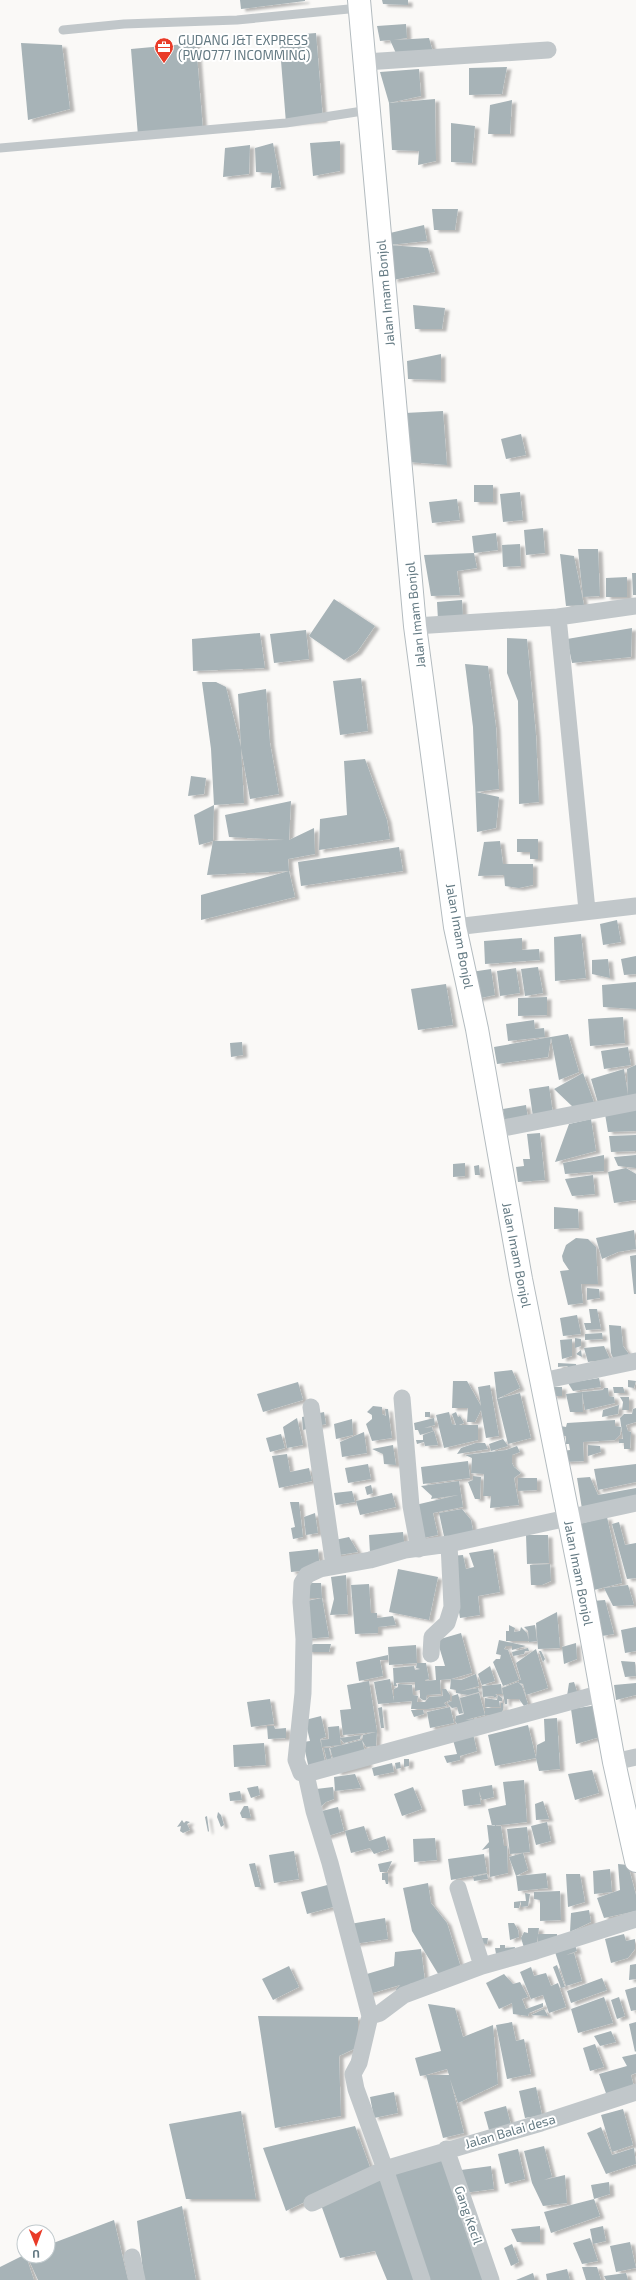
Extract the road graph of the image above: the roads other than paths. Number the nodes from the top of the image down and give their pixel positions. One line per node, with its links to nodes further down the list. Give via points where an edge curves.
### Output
1 (359, 4): 2 (lane, via 237,20 124,24); 4 (main road, Jalan Imam Bonjol)
2 (63, 30)
3 (548, 50): 4 (street)
4 (365, 62): 5 (main road, Jalan Imam Bonjol)
5 (369, 110): 6 (lane, via 286,123); 9 (main road, Jalan Imam Bonjol)
6 (0, 148)
7 (636, 606): 8 (street)
8 (558, 617): 9 (street); 11 (street)
9 (415, 626): 12 (main road, Jalan Imam Bonjol)
10 (636, 906): 11 (street)
11 (587, 910): 12 (street)
12 (455, 927): 14 (main road, Jalan Imam Bonjol, via 477,1029)
13 (636, 1102): 14 (street)
14 (493, 1130): 16 (main road, Jalan Imam Bonjol)
15 (636, 1361): 16 (street)
16 (542, 1381): 20 (main road, Jalan Imam Bonjol)
17 (402, 1398): 22 (street, via 411,1506)
18 (311, 1407): 23 (street)
19 (636, 1503): 20 (street)
20 (569, 1518): 21 (street); 25 (main road, Jalan Imam Bonjol)
21 (449, 1544): 22 (street); 24 (street, via 452,1607 447,1622 432,1637)
22 (419, 1549): 23 (street)
23 (334, 1566): 28 (street, via 310,1572 302,1583 303,1685 296,1760 299,1770)
24 (431, 1654)
25 (602, 1693): 27 (main road, Jalan Imam Bonjol); 28 (street)
26 (636, 1757): 27 (street)
27 (614, 1762): 29 (main road, Jalan Imam Bonjol)
28 (306, 1774): 33 (street)
29 (636, 1861)
30 (458, 1888): 32 (street)
31 (636, 1920): 32 (street, via 536,1952)
32 (482, 1966): 33 (street, via 404,1995 380,2013)
33 (370, 2016): 36 (street, via 359,2063 353,2074)
34 (636, 2092): 35 (street, Jalan Balai desa, via 541,2123)
35 (446, 2149): 36 (street, Jalan Balai desa); 41 (street, Gang Kecil)
36 (385, 2169): 37 (street, Jalan Balai desa); 40 (street)
37 (312, 2202)
38 (132, 2257): 39 (street)
39 (138, 2280)
40 (422, 2280)
41 (491, 2280)

